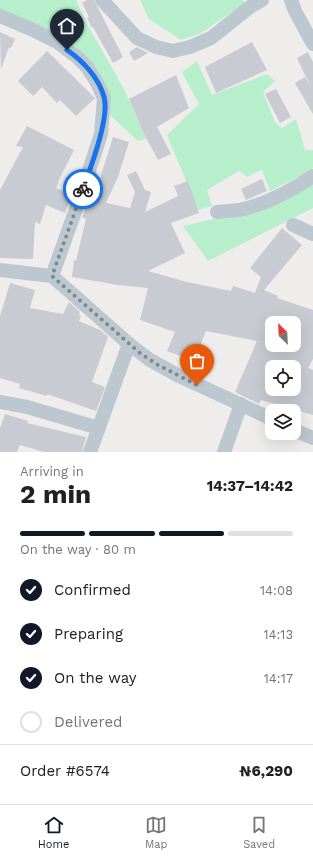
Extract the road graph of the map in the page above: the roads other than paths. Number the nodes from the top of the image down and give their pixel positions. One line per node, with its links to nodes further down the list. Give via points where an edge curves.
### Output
1 (102, 0): 2 (street, via 137,38 156,47 173,51 211,38)
2 (260, 0)
3 (291, 0): 5 (street)
4 (0, 16): 11 (street, via 57,42 77,57 90,72 104,98 101,134)
5 (313, 44)
6 (313, 176): 7 (street, via 294,189 261,203 240,210)
7 (217, 212)
8 (293, 225): 9 (street)
9 (313, 234)
10 (0, 270): 11 (street)
11 (52, 276): 12 (street)
12 (129, 344): 14 (street, via 158,365); 16 (street)
13 (0, 402): 16 (street, via 27,407)
14 (241, 404): 15 (street); 20 (street)
15 (265, 416)
16 (99, 428): 19 (street)
17 (301, 433): 18 (street)
18 (313, 438)
19 (90, 452)
20 (224, 452)

